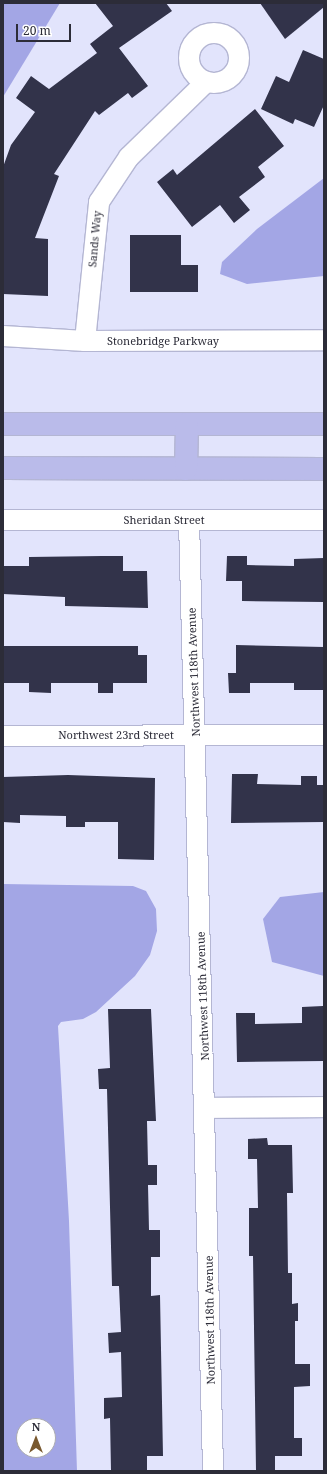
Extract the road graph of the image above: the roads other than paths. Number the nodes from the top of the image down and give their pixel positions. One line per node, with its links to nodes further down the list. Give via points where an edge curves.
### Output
1 (206, 82): 4 (street, Sands Way, via 129,157 98,202)
2 (3, 336): 4 (street, Stonebridge Parkway)
3 (324, 340): 4 (street, Stonebridge Parkway)
4 (85, 341)
5 (3, 424): 6 (main road)
6 (187, 424): 7 (main road); 9 (main road)
7 (324, 424)
8 (3, 468): 9 (main road)
9 (186, 469): 10 (main road)
10 (324, 469)
11 (3, 520): 12 (street, Sheridan Street)
12 (189, 520): 13 (street, Sheridan Street); 14 (street, Northwest 118th Avenue)
13 (324, 520)
14 (196, 735): 15 (street, Northwest 23rd Street); 16 (street, Northwest 23rd Street); 18 (street, Northwest 118th Avenue)
15 (3, 736)
16 (324, 736)
17 (324, 1107): 18 (street)
18 (206, 1108): 19 (street, Northwest 118th Avenue)
19 (213, 1471)

